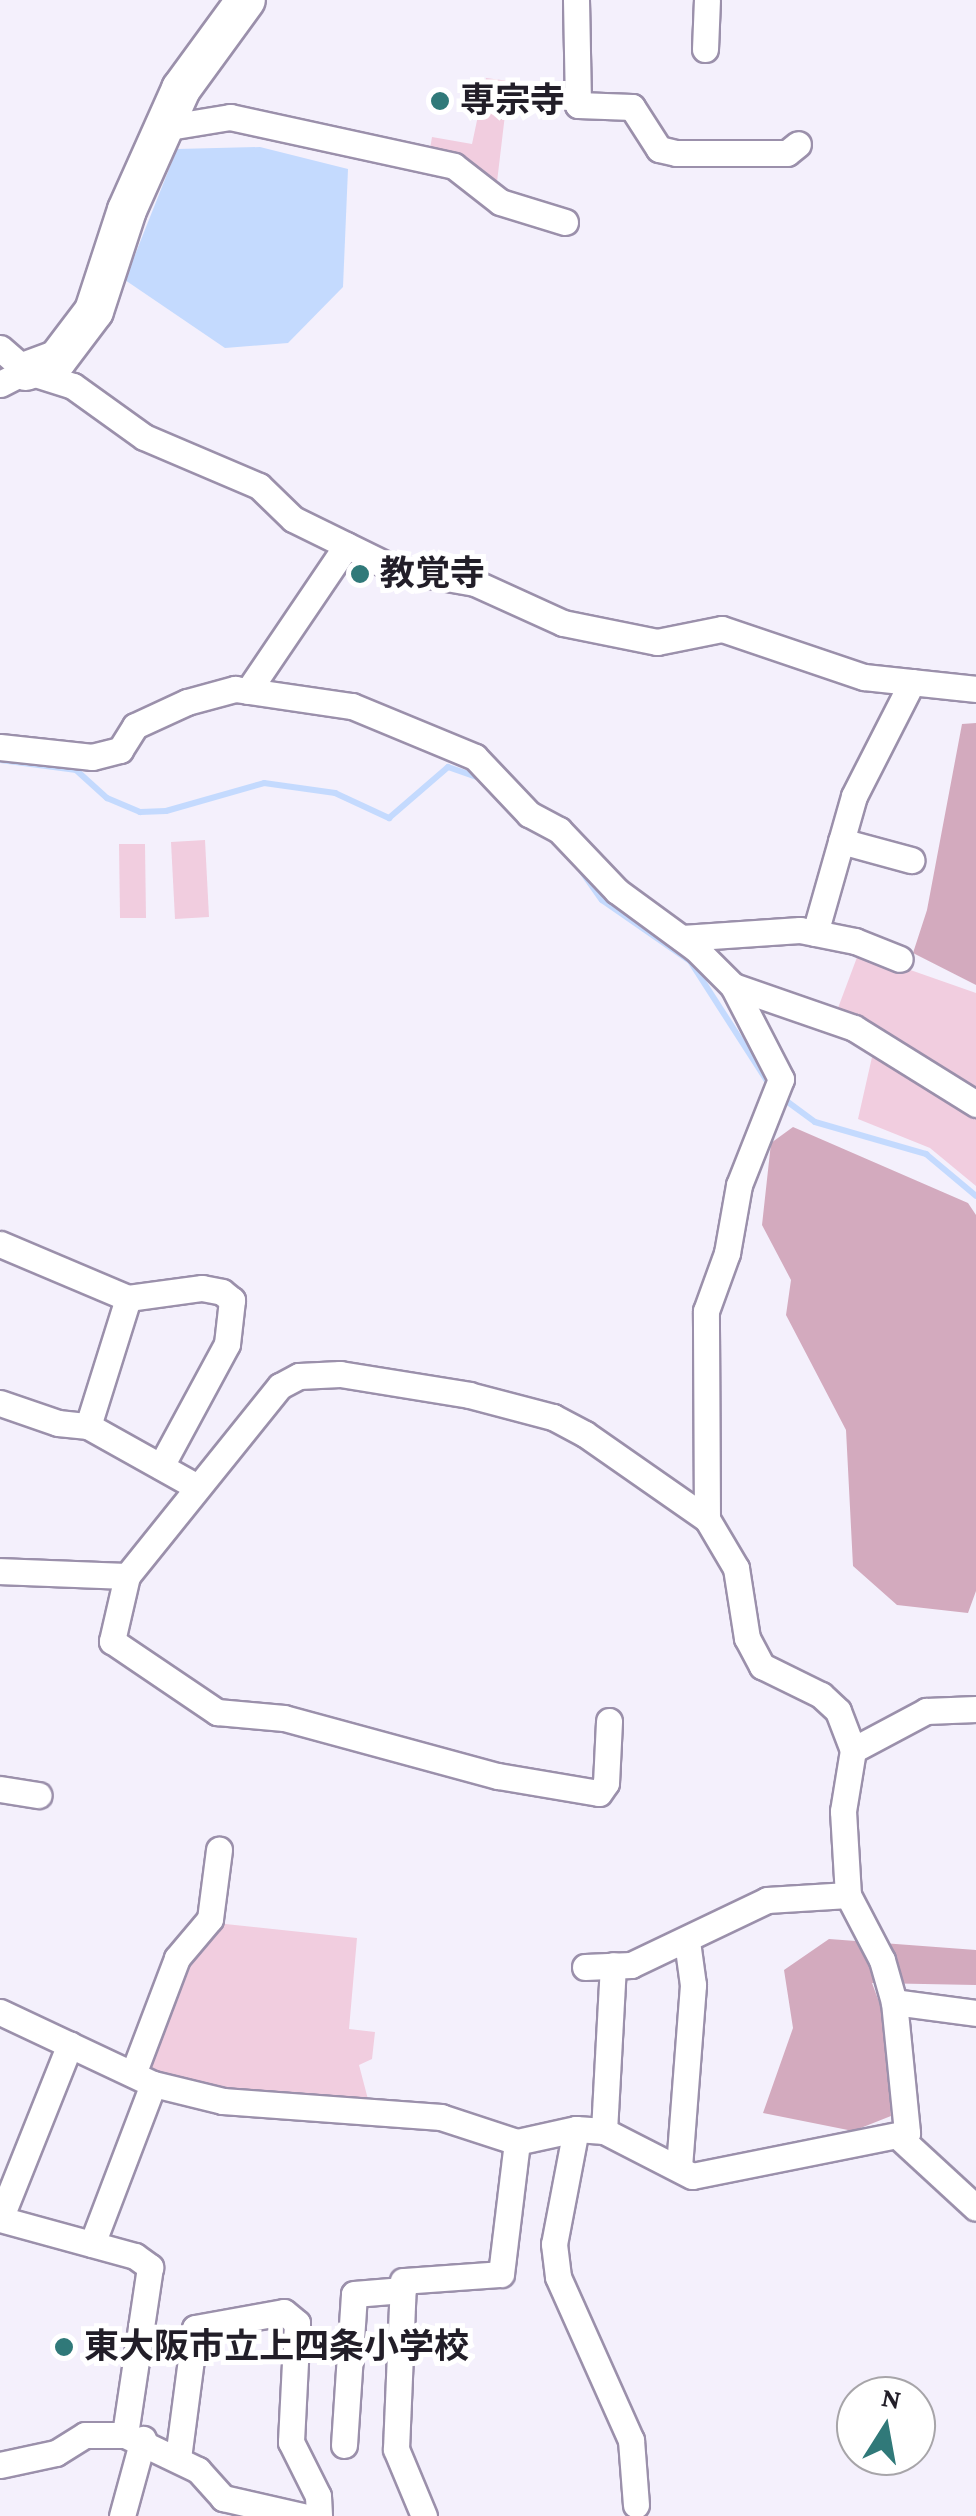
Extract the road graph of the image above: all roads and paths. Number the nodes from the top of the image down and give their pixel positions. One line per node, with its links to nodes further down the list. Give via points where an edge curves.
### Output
1 (576, 0): 6 (street, via 578,105 632,107 659,149 676,153 786,153)
2 (707, 0): 4 (street)
3 (244, 1): 5 (street, via 181,89)
4 (705, 49)
5 (164, 128): 7 (street, via 230,118 454,166 500,202); 8 (street, via 126,210 94,311 57,360)
6 (798, 144)
7 (565, 222)
8 (9, 368): 9 (street, via 73,386 144,436 259,486 293,519)
9 (347, 546): 10 (street, via 395,569 476,582 563,623 657,642 722,628 864,677); 12 (street)
10 (912, 682): 11 (street); 14 (street, via 854,796)
11 (976, 689)
12 (248, 692): 13 (street, via 187,702 135,726 120,750 92,758); 17 (street, via 352,706 475,757 529,814 581,850 617,891)
13 (0, 747)
14 (842, 841): 15 (street); 16 (street)
15 (911, 860)
16 (815, 933): 17 (street); 18 (street)
17 (682, 938): 19 (street)
18 (900, 959)
19 (734, 986): 20 (street, via 854,1028); 27 (street, via 782,1079 739,1184 727,1253 706,1311)
20 (976, 1104)
21 (0, 1244): 22 (street)
22 (128, 1298): 24 (street); 25 (street, via 202,1288 232,1300 226,1344)
23 (0, 1403): 24 (street)
24 (88, 1426): 25 (street)
25 (162, 1466): 26 (street)
26 (197, 1487): 27 (street, via 280,1386 299,1376 340,1374 470,1395 553,1417); 29 (street)
27 (707, 1519): 32 (street, via 736,1568 747,1638 762,1666 822,1695 838,1711)
28 (0, 1570): 29 (street)
29 (128, 1576): 31 (street, via 112,1641 193,1702 217,1712 284,1718 498,1776 599,1793 606,1784)
30 (976, 1709): 32 (street, via 926,1711)
31 (609, 1721)
32 (852, 1750): 36 (street, via 843,1812)
33 (0, 1789): 34 (street)
34 (39, 1795)
35 (219, 1850): 44 (street, via 210,1919 177,1958)
36 (848, 1895): 37 (street, via 767,1900 720,1917); 40 (street, via 882,1960)
37 (687, 1941): 38 (street); 49 (street, via 693,1985)
38 (613, 1966): 39 (street); 46 (street)
39 (585, 1967)
40 (894, 2002): 42 (street); 47 (street, via 908,2132)
41 (0, 2012): 43 (street)
42 (976, 2013)
43 (70, 2044): 44 (street); 51 (street)
44 (143, 2079): 48 (street, via 223,2101 441,2116); 52 (street)
45 (576, 2130): 46 (street); 48 (street); 58 (street, via 554,2244 558,2277 632,2440)
46 (604, 2131): 49 (street)
47 (900, 2138): 49 (street, via 796,2152 701,2176); 50 (street)
48 (518, 2142): 53 (street, via 502,2274 403,2281)
49 (679, 2168)
50 (976, 2208)
51 (0, 2218): 52 (street)
52 (92, 2244): 54 (street, via 150,2267)
53 (402, 2290): 55 (street, via 354,2294); 63 (street, via 396,2449)
54 (134, 2437): 56 (street); 57 (street, via 85,2435); 60 (street)
55 (344, 2444)
56 (178, 2458): 59 (street, via 224,2498); 62 (street, via 195,2328 284,2312 298,2323 291,2442 318,2496)
57 (1, 2470)
58 (636, 2505)
59 (257, 2511): 61 (street)
60 (122, 2516)
61 (302, 2516)
62 (319, 2516)
63 (424, 2516)

